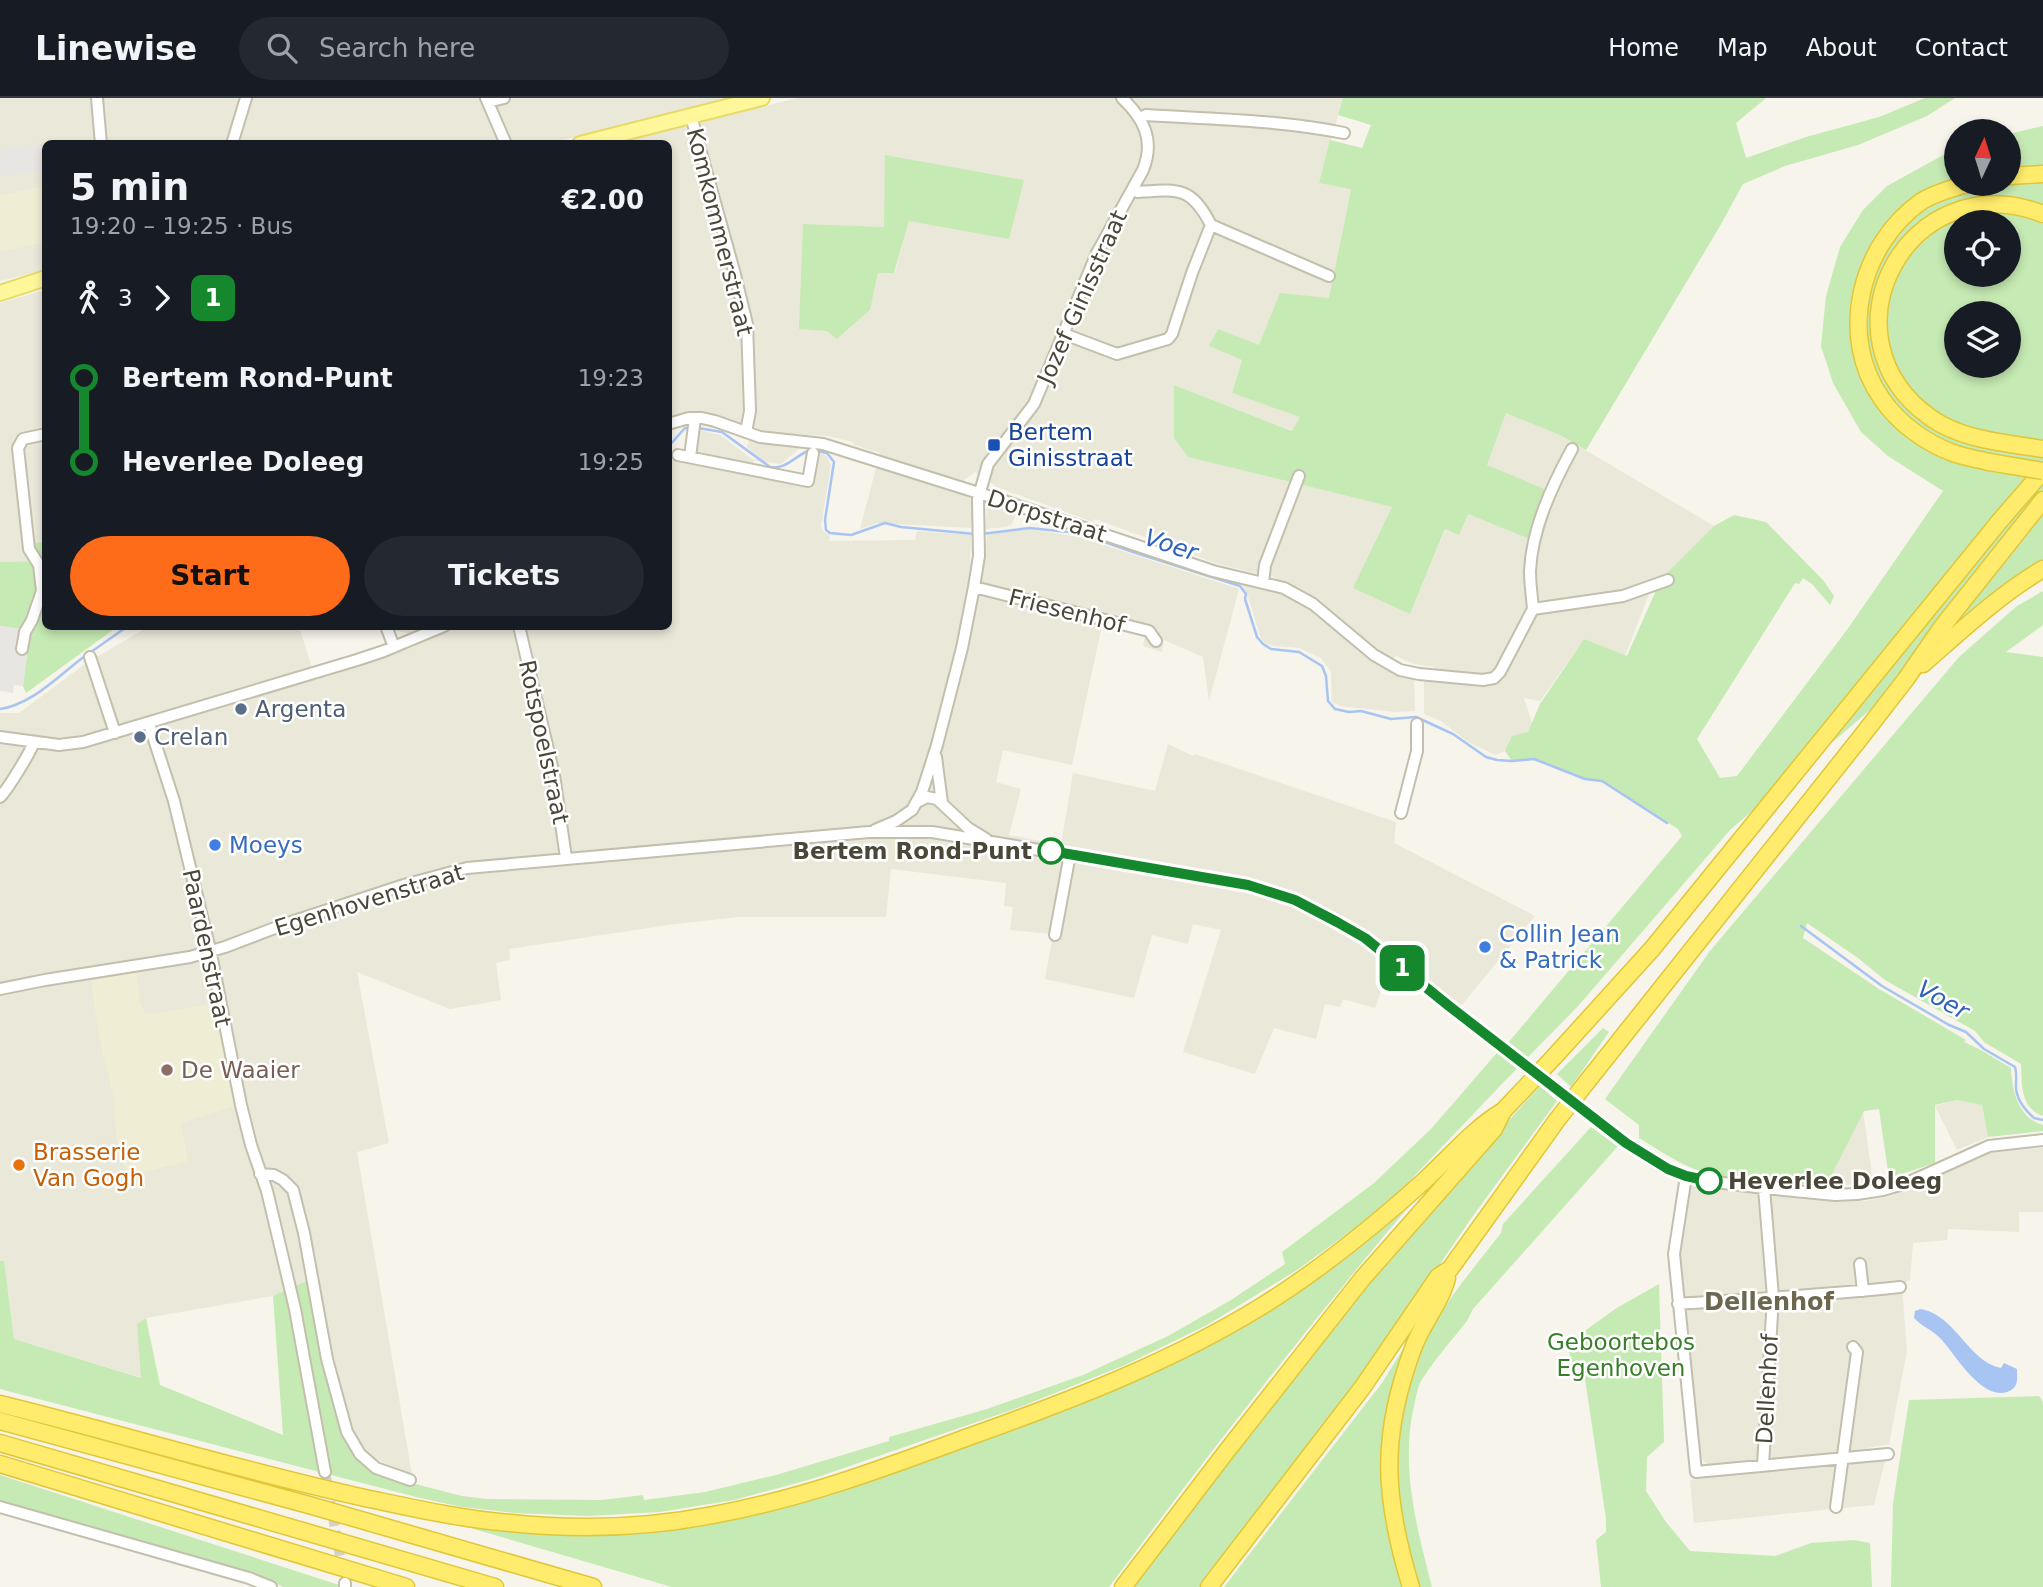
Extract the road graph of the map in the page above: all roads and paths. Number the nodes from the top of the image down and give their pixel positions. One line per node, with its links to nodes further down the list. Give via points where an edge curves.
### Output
1 (97, 98): 10 (street)
2 (246, 98): 11 (street)
3 (504, 98): 6 (street)
4 (762, 98): 7 (main road)
5 (1122, 98): 8 (street, Jozef Ginisstraat)
6 (487, 100): 12 (street)
7 (691, 116): 13 (main road); 26 (street, Komkommerstraat, via 747,324 750,411)
8 (1140, 118): 9 (street, via 1231,120); 16 (street, Jozef Ginisstraat, via 1148,158)
9 (1344, 133)
10 (101, 140)
11 (233, 140)
12 (504, 140)
13 (596, 140)
14 (2043, 173): 15 (highway)
15 (2021, 175)
16 (1132, 190): 19 (street, via 1188,195); 23 (street, Jozef Ginisstraat, via 1097,253)
17 (1944, 192): 33 (highway, bridge, via 1923,200 1895,225 1874,254 1857,318 1859,345 1869,375 1882,399 1922,438 1989,463)
18 (2043, 214): 29 (highway, via 2005,204 1983,205 1934,221 1901,252 1880,301 1880,340 1886,362 1911,401 1953,430)
19 (1211, 225): 20 (street); 23 (street, via 1168,339 1117,354)
20 (1329, 276)
21 (42, 281): 22 (main road)
22 (3, 291)
23 (1064, 334): 35 (street, Jozef Ginisstraat, via 1034,404 992,458)
24 (695, 420): 25 (street, Dorpstraat); 26 (street, Dorpstraat, via 715,421); 32 (street)
25 (672, 423)
26 (746, 432): 35 (street, Dorpstraat, via 823,444)
27 (42, 435): 42 (street, via 23,439 18,448 29,549 39,565)
28 (1572, 449): 43 (street, via 1536,532 1530,571)
29 (2043, 449)
30 (813, 453): 32 (street, via 808,481)
31 (678, 455): 32 (street)
32 (690, 457)
33 (2043, 471): 70 (highway, bridge, via 1652,949)
34 (1299, 476): 39 (street, via 1265,565)
35 (979, 493): 39 (street, Dorpstraat, via 1213,571); 40 (street, Jozef Ginisstraat)
36 (2043, 500): 51 (highway)
37 (2043, 569): 51 (highway, via 1981,612)
38 (1668, 580): 43 (street, via 1623,596)
39 (1263, 583): 43 (street, Dorpstraat, via 1314,604 1374,655 1400,670 1429,675 1494,678)
40 (974, 587): 47 (street, Friesenhof, via 1149,631); 57 (street, Jozef Ginisstraat)
41 (42, 591): 49 (street)
42 (42, 591)
43 (1533, 609)
44 (388, 630): 48 (street)
45 (434, 630): 48 (street)
46 (521, 630): 66 (street, Rotspoelstraat, via 554,775)
47 (1156, 641)
48 (394, 647): 52 (street)
49 (22, 649)
50 (90, 657): 54 (street)
51 (1906, 679): 76 (highway, bridge, via 1557,1120)
52 (149, 724): 54 (street); 68 (street, Paardenstraat, via 174,801)
53 (1418, 724): 61 (street, via 1417,751)
54 (115, 733): 56 (street, via 67,745)
55 (0, 737): 56 (street)
56 (34, 742): 58 (street)
57 (937, 746): 59 (street); 60 (street)
58 (0, 797)
59 (944, 805): 60 (street, via 927,797); 63 (street, via 944,823); 64 (street, Egenhovenstraat)
60 (914, 806): 62 (street, Egenhovenstraat, via 896,821); 63 (street, via 914,824)
61 (1401, 813)
62 (869, 832): 63 (street, Egenhovenstraat); 66 (street, Egenhovenstraat)
63 (929, 832): 64 (street, Egenhovenstraat)
64 (991, 842): 65 (street, Egenhovenstraat)
65 (1070, 854): 67 (street); 73 (street, Egenhovenstraat, via 1248,885 1295,900 1365,938 1626,1143)
66 (566, 858): 68 (street, Egenhovenstraat, via 455,871)
67 (1055, 935)
68 (210, 951): 69 (street, Egenhovenstraat); 72 (street, Paardenstraat, via 235,1081)
69 (0, 989)
70 (1503, 1111): 82 (highway, via 1485,1122 1346,1248 1264,1304 1184,1349 1074,1398 923,1454 799,1495 723,1513 603,1527 465,1518 273,1476); 97 (highway, via 1494,1129 1362,1279)
71 (2043, 1140): 74 (street, Egenhovenstraat, via 1989,1146 1907,1183 1870,1193 1835,1195)
72 (260, 1174): 89 (street, Paardenstraat, via 295,1309); 90 (street, via 274,1175 293,1190 327,1359 347,1432 360,1454 376,1468)
73 (1686, 1176): 74 (street, Egenhovenstraat); 80 (street, via 1674,1254)
74 (1764, 1188): 79 (street, Dellenhof)
75 (1860, 1264): 78 (street)
76 (1450, 1269): 98 (highway, via 1438,1277 1363,1388); 99 (highway, via 1419,1335 1393,1414 1391,1504)
77 (1900, 1287): 78 (street)
78 (1863, 1291): 79 (street)
79 (1773, 1297): 80 (street); 88 (street, Dellenhof)
80 (1678, 1304): 88 (street, via 1696,1472)
81 (1853, 1347): 86 (street, via 1857,1352)
82 (0, 1404)
83 (0, 1421): 96 (highway)
84 (0, 1443): 95 (highway)
85 (1888, 1454): 86 (street)
86 (1843, 1459): 88 (street); 92 (street)
87 (0, 1464): 94 (highway)
88 (1763, 1465)
89 (325, 1472)
90 (410, 1480)
91 (0, 1507): 93 (street)
92 (1836, 1507)
93 (271, 1587)
94 (406, 1587)
95 (495, 1587)
96 (593, 1587)
97 (1124, 1587)
98 (1209, 1587)
99 (1411, 1587)

